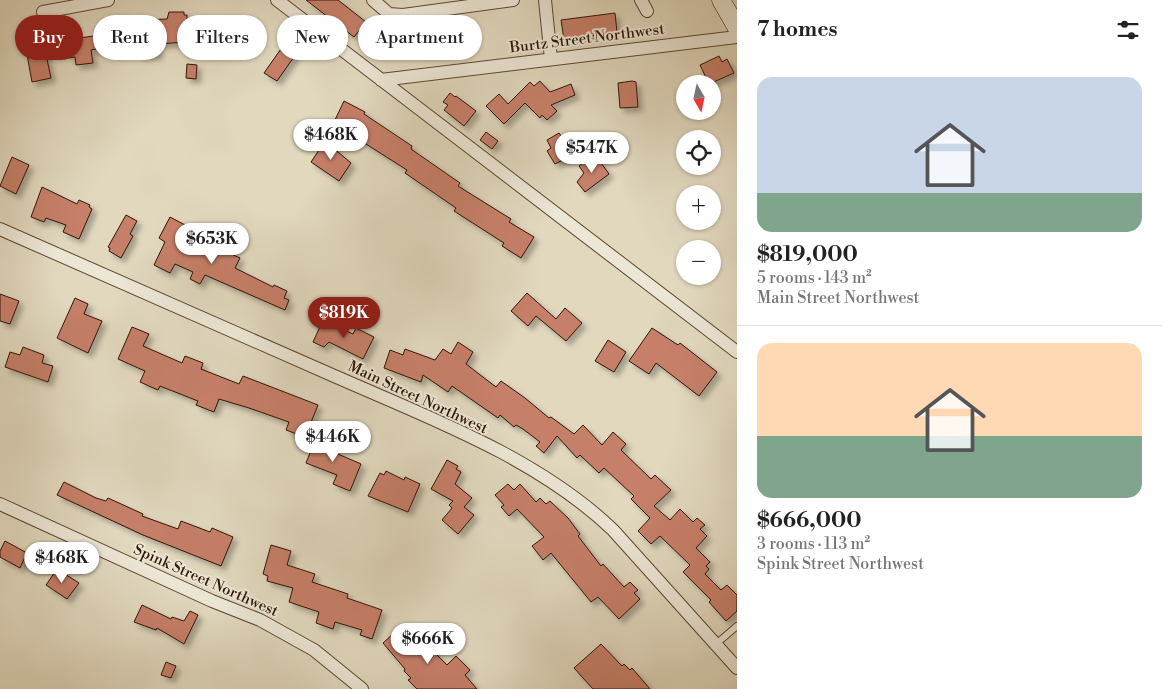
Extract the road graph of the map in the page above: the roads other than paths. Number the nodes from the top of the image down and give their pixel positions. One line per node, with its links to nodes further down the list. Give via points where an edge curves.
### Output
1 (108, 0): 8 (street)
2 (278, 0): 12 (street)
3 (513, 0): 6 (street)
4 (545, 0): 11 (street)
5 (721, 0): 9 (street)
6 (496, 1): 7 (street, via 403,15 388,14)
7 (378, 2)
8 (43, 12)
9 (737, 28)
10 (737, 36): 11 (street, Burtz Street Northwest)
11 (551, 59): 12 (street, Burtz Street Northwest)
12 (381, 80): 14 (street)
13 (0, 228): 17 (street, Main Street Northwest, via 456,430 544,477 600,518)
14 (737, 352)
15 (0, 504): 19 (street, Spink Street Northwest, via 260,620 314,650)
16 (737, 626): 17 (lane)
17 (716, 644): 18 (street, Main Street Northwest)
18 (737, 668)
19 (362, 689)

